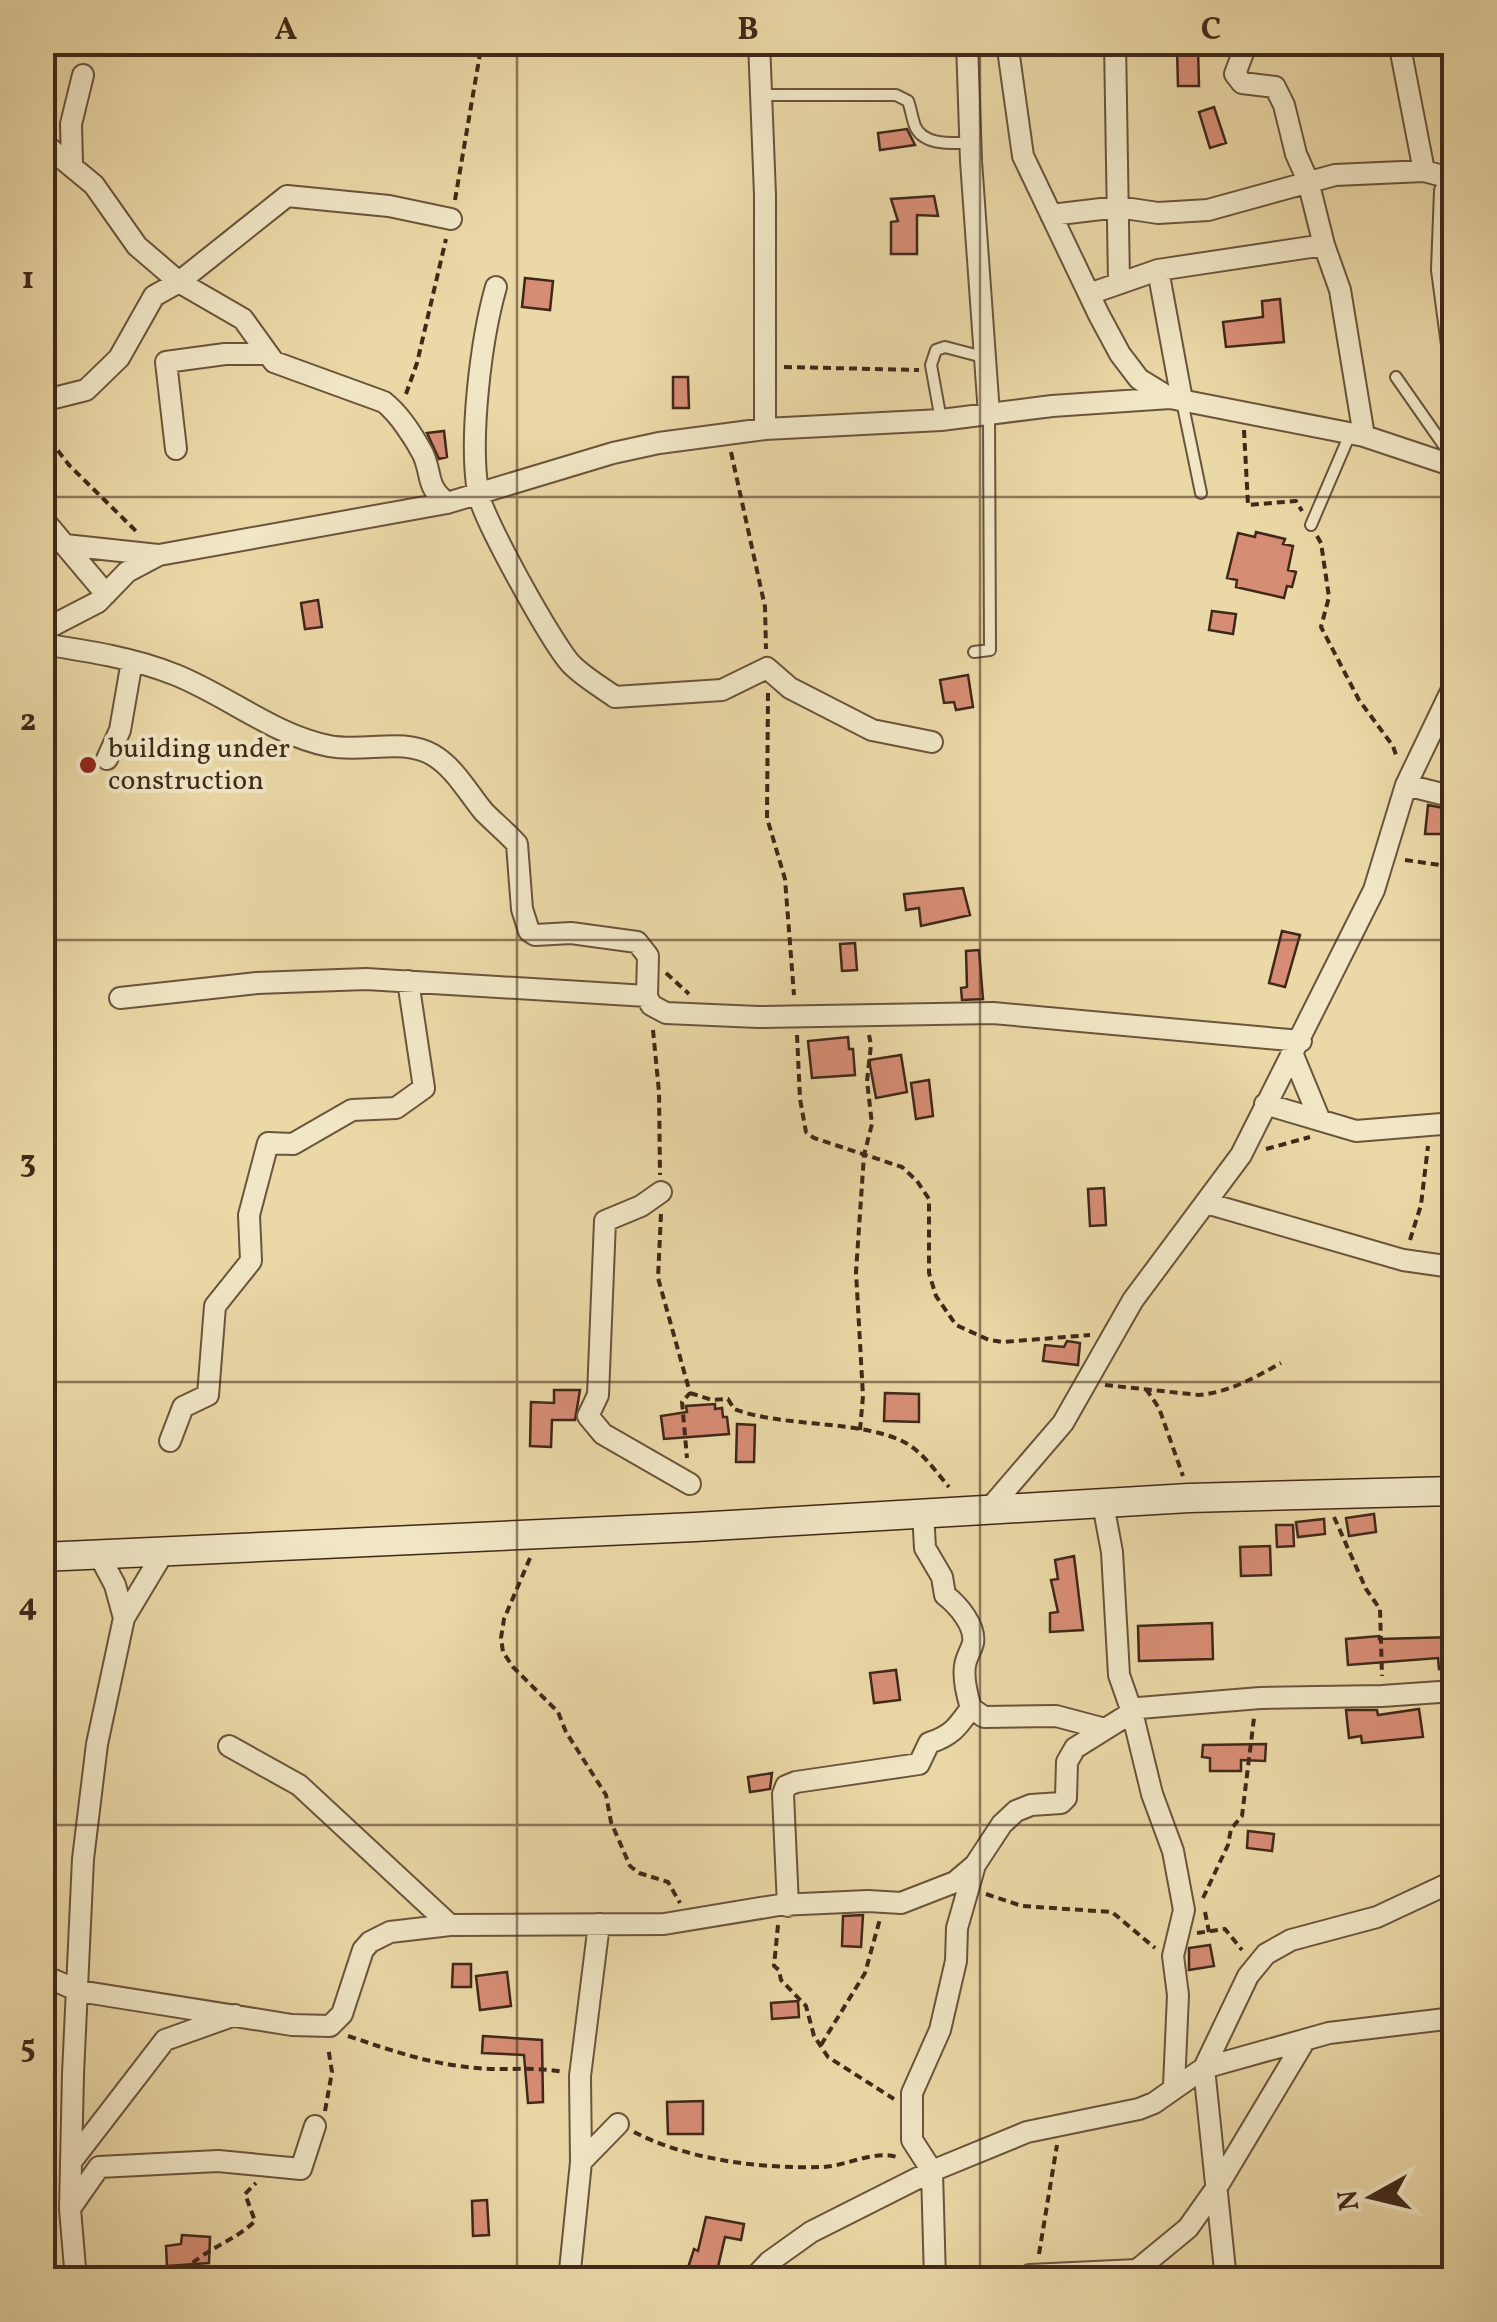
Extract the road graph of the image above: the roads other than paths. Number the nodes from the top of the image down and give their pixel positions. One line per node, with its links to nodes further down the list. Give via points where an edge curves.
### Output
1 (759, 42): 8 (street)
2 (967, 42): 10 (street)
3 (1006, 42): 16 (street, via 1023,156)
4 (1116, 42): 15 (street)
5 (1247, 42): 13 (street, via 1236,78 1279,94)
6 (1399, 42): 12 (street)
7 (83, 76): 11 (street)
8 (762, 95): 10 (lane, via 896,95 908,101 924,137); 32 (street)
9 (42, 142): 11 (street)
10 (970, 143): 25 (street)
11 (72, 164): 20 (street, via 137,246)
12 (1424, 172): 13 (street); 14 (street)
13 (1308, 181): 15 (street, via 1208,210); 18 (street)
14 (1454, 181): 26 (street, via 1445,190 1442,270)
15 (1118, 207): 16 (street); 21 (street)
16 (1051, 215): 23 (street)
17 (450, 219): 20 (street, via 287,196)
18 (1324, 246): 19 (street); 33 (street, via 1340,290)
19 (1158, 270): 21 (street); 28 (street)
20 (179, 282): 24 (street, via 244,319); 29 (street, via 154,296 119,358 86,390)
21 (1118, 283): 23 (street)
22 (496, 288): 37 (street, via 477,428)
23 (1089, 294): 28 (street, via 1139,379)
24 (266, 354): 34 (street, via 166,362); 38 (street, via 392,408 425,458 431,488)
25 (983, 357): 30 (street); 31 (lane, via 936,350 931,366)
26 (1454, 360)
27 (1396, 378): 35 (lane)
28 (1176, 399): 30 (street); 33 (street); 36 (lane)
29 (42, 401)
30 (989, 414): 31 (street); 46 (lane, via 990,650)
31 (941, 420): 32 (street)
32 (766, 429): 37 (street, via 613,453)
33 (1357, 435): 35 (street); 40 (lane)
34 (176, 449)
35 (1454, 463)
36 (1201, 493)
37 (478, 494): 38 (street); 49 (street, via 523,587 571,664 615,697 722,690 767,668 790,688 872,730)
38 (448, 503): 42 (street)
39 (42, 518): 41 (street)
40 (1311, 526)
41 (65, 545): 42 (street); 43 (street)
42 (160, 555): 43 (street)
43 (106, 594): 44 (street)
44 (42, 631)
45 (42, 644): 47 (street)
46 (974, 652)
47 (132, 661): 50 (street); 55 (street, via 175,674 302,738 350,749 403,744 434,756 517,844 529,931 637,942 648,956)
48 (1454, 685): 51 (street)
49 (932, 742)
50 (108, 759)
51 (1406, 785): 52 (street); 56 (street, via 1374,890)
52 (1454, 797)
53 (408, 981): 54 (street, via 257,983); 55 (street); 63 (street, via 424,1088 396,1108 352,1110 293,1144 268,1143 250,1214 251,1260 215,1306 208,1396 183,1406)
54 (120, 998)
55 (649, 1000): 56 (street, via 666,1012 711,1015 993,1013)
56 (1297, 1048): 57 (street); 58 (street)
57 (1265, 1104): 58 (street); 61 (street)
58 (1319, 1118): 59 (street, via 1356,1131)
59 (1454, 1123)
60 (661, 1192): 64 (street, via 606,1221 598,1395 588,1416 603,1434)
61 (1206, 1203): 62 (street, via 1403,1260); 67 (street, via 1162,1258 1063,1423)
62 (1454, 1262)
63 (170, 1441)
64 (690, 1484)
65 (1454, 1491): 66 (main road)
66 (1103, 1504): 67 (main road); 75 (street, via 1115,1647)
67 (980, 1508): 68 (main road)
68 (923, 1512): 70 (main road); 74 (street, via 928,1556 945,1596 971,1624 964,1672)
69 (98, 1553): 70 (main road); 71 (main road); 72 (street)
70 (163, 1553): 72 (street)
71 (42, 1557)
72 (124, 1618): 84 (street, via 96,1744)
73 (1454, 1691): 75 (street, via 1260,1698)
74 (971, 1708): 76 (street, via 984,1717 1056,1716); 80 (street, via 962,1726 929,1743 918,1764 786,1786)
75 (1132, 1712): 76 (street); 89 (street, via 1174,1850 1184,1910 1176,1946)
76 (1105, 1730): 78 (street, via 1075,1748 1067,1762 1066,1798 1016,1811)
77 (230, 1746): 82 (street, via 299,1785)
78 (975, 1865): 80 (street, via 955,1882 901,1903); 94 (street, via 940,2030 912,2093 912,2140)
79 (1454, 1881): 88 (street, via 1377,1917 1291,1940 1266,1954)
80 (784, 1906): 81 (street, via 687,1922)
81 (600, 1924): 82 (street); 93 (street, via 580,2076)
82 (450, 1925): 85 (street, via 390,1932 370,1942 342,2014 330,2026)
83 (42, 1975): 84 (street)
84 (79, 1991): 85 (street); 92 (street)
85 (237, 2014): 92 (street, via 165,2040)
86 (1454, 2018): 87 (street)
87 (1305, 2040): 88 (street); 95 (street)
88 (1204, 2068): 89 (street); 95 (street)
89 (1174, 2086): 94 (street, via 1139,2110 1027,2132)
90 (618, 2124): 93 (street)
91 (316, 2126): 96 (street, via 300,2169 218,2162 99,2167)
92 (71, 2162): 96 (street)
93 (580, 2162): 99 (street)
94 (932, 2171): 100 (street, via 811,2232); 101 (street)
95 (1217, 2187): 97 (street, via 1188,2228 1137,2270); 102 (street)
96 (70, 2209): 98 (street)
97 (1030, 2275)
98 (76, 2280)
99 (569, 2280)
100 (752, 2280)
101 (936, 2280)
102 (1226, 2280)

